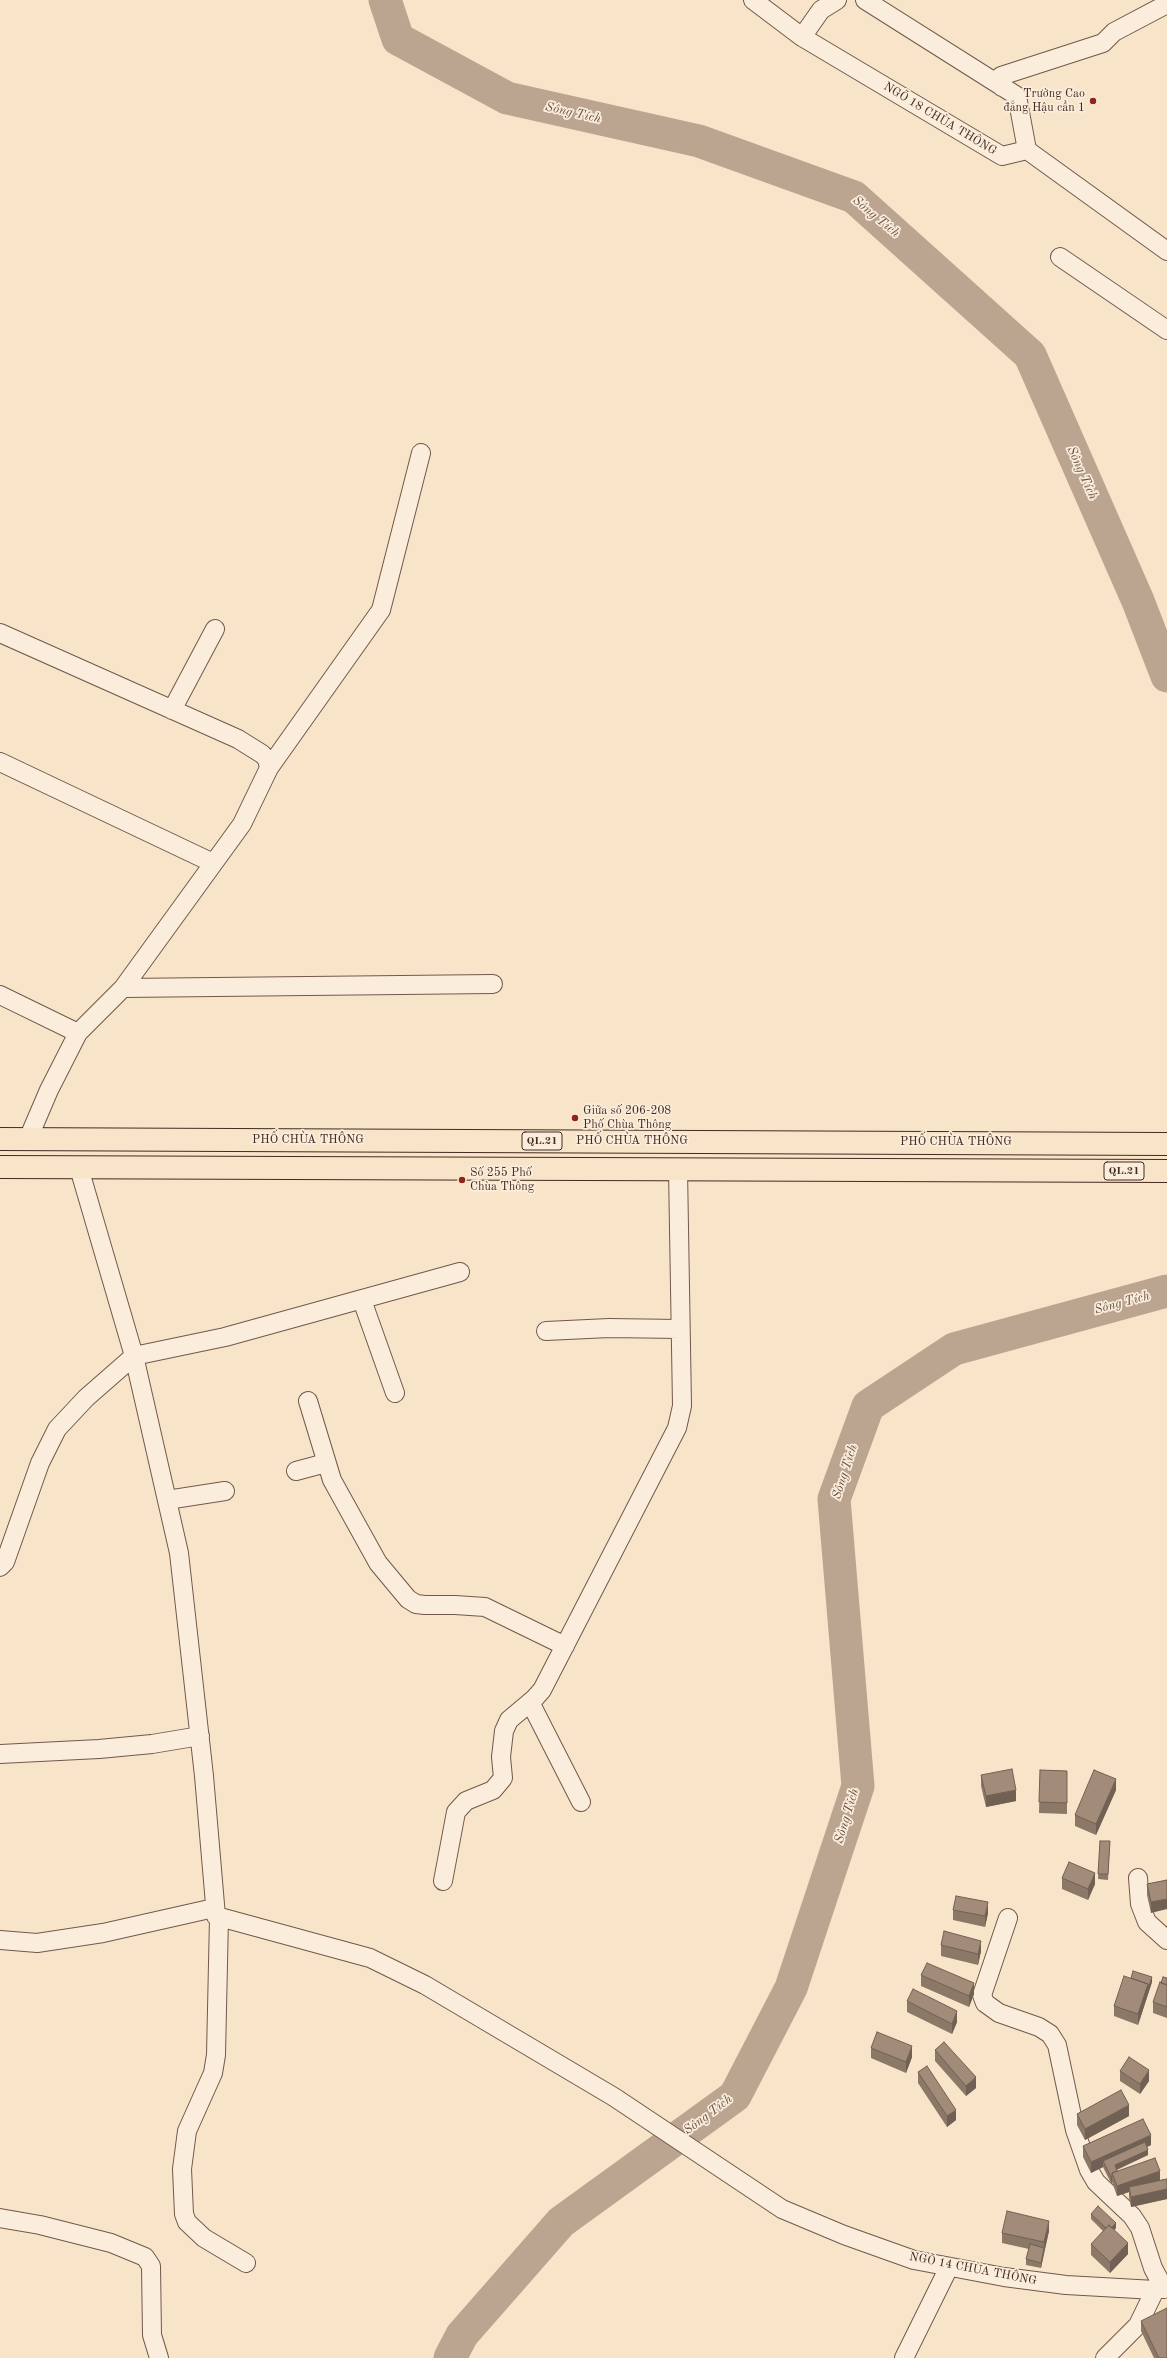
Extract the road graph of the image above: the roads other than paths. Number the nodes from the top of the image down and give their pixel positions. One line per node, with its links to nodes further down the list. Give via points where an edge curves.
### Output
1 (753, 0): 5 (street, NGÕ 18 CHÙA THÔNG)
2 (837, 0): 5 (street, via 821,10)
3 (865, 0): 6 (street)
4 (1167, 4): 6 (street, via 1114,32 1103,43 1001,76)
5 (802, 37): 7 (street, NGÕ 18 CHÙA THÔNG, via 1002,156)
6 (1002, 87): 7 (street, via 1017,96)
7 (1027, 150): 8 (street)
8 (1167, 251)
9 (1060, 257): 10 (street)
10 (1167, 330)
11 (421, 454): 16 (street, via 381,610)
12 (215, 629): 14 (street)
13 (0, 633): 14 (street)
14 (172, 710): 16 (street, via 238,739 262,754 267,759)
15 (0, 762): 17 (street)
16 (269, 768): 17 (street, via 242,824)
17 (213, 863): 19 (street)
18 (493, 984): 19 (street)
19 (123, 988): 21 (street)
20 (0, 995): 21 (street)
21 (78, 1034): 23 (street, via 49,1090)
22 (0, 1139): 23 (highway, PHỐ CHÙA THÔNG / QL.21)
23 (28, 1139): 24 (highway, PHỐ CHÙA THÔNG / QL.21)
24 (1167, 1144)
25 (0, 1168): 26 (highway, QL.21)
26 (79, 1168): 27 (highway, QL.21); 33 (street)
27 (678, 1170): 28 (highway, QL.21); 31 (street)
28 (1167, 1171)
29 (460, 1272): 30 (street)
30 (362, 1300): 33 (street, via 226,1337); 34 (street)
31 (680, 1329): 32 (street, via 609,1328); 41 (street, via 682,1406 677,1428)
32 (546, 1331)
33 (134, 1356): 39 (street); 40 (street, via 86,1398 57,1429 40,1463 5,1562)
34 (396, 1393)
35 (308, 1401): 36 (street)
36 (326, 1463): 37 (street); 41 (street, via 341,1498 378,1563 408,1599 416,1604 425,1605 486,1607)
37 (296, 1471)
38 (225, 1491): 39 (street)
39 (167, 1500): 43 (street, via 179,1553)
40 (0, 1567)
41 (565, 1646): 42 (street, via 542,1690)
42 (530, 1702): 45 (street); 47 (street, via 509,1720 504,1731 501,1757 503,1778 493,1790 466,1801 456,1812)
43 (200, 1736): 44 (street, via 99,1749); 48 (street)
44 (0, 1754)
45 (582, 1802)
46 (1138, 1878): 51 (street, via 1140,1904 1147,1922)
47 (443, 1881)
48 (216, 1913): 50 (street, via 36,1942); 53 (street, via 216,2055 213,2073 187,2131 182,2169 184,2214 187,2222 204,2238); 54 (street, NGÕ 14 CHÙA THÔNG, via 370,1958 425,1986 614,2097 782,2209 914,2260)
49 (1008, 1918): 55 (street, via 982,1995 985,2004 999,2013 1039,2027 1050,2034 1057,2045 1075,2130 1089,2170 1096,2182 1132,2216 1140,2228)
50 (0, 1940)
51 (1167, 1940)
52 (0, 2218): 56 (street, via 111,2242 145,2257 151,2266 152,2335)
53 (246, 2263)
54 (949, 2267): 55 (street, NGÕ 14 CHÙA THÔNG, via 1066,2285); 57 (street)
55 (1162, 2289): 58 (street, via 1138,2325)
56 (159, 2358)
57 (904, 2358)
58 (1105, 2358)

